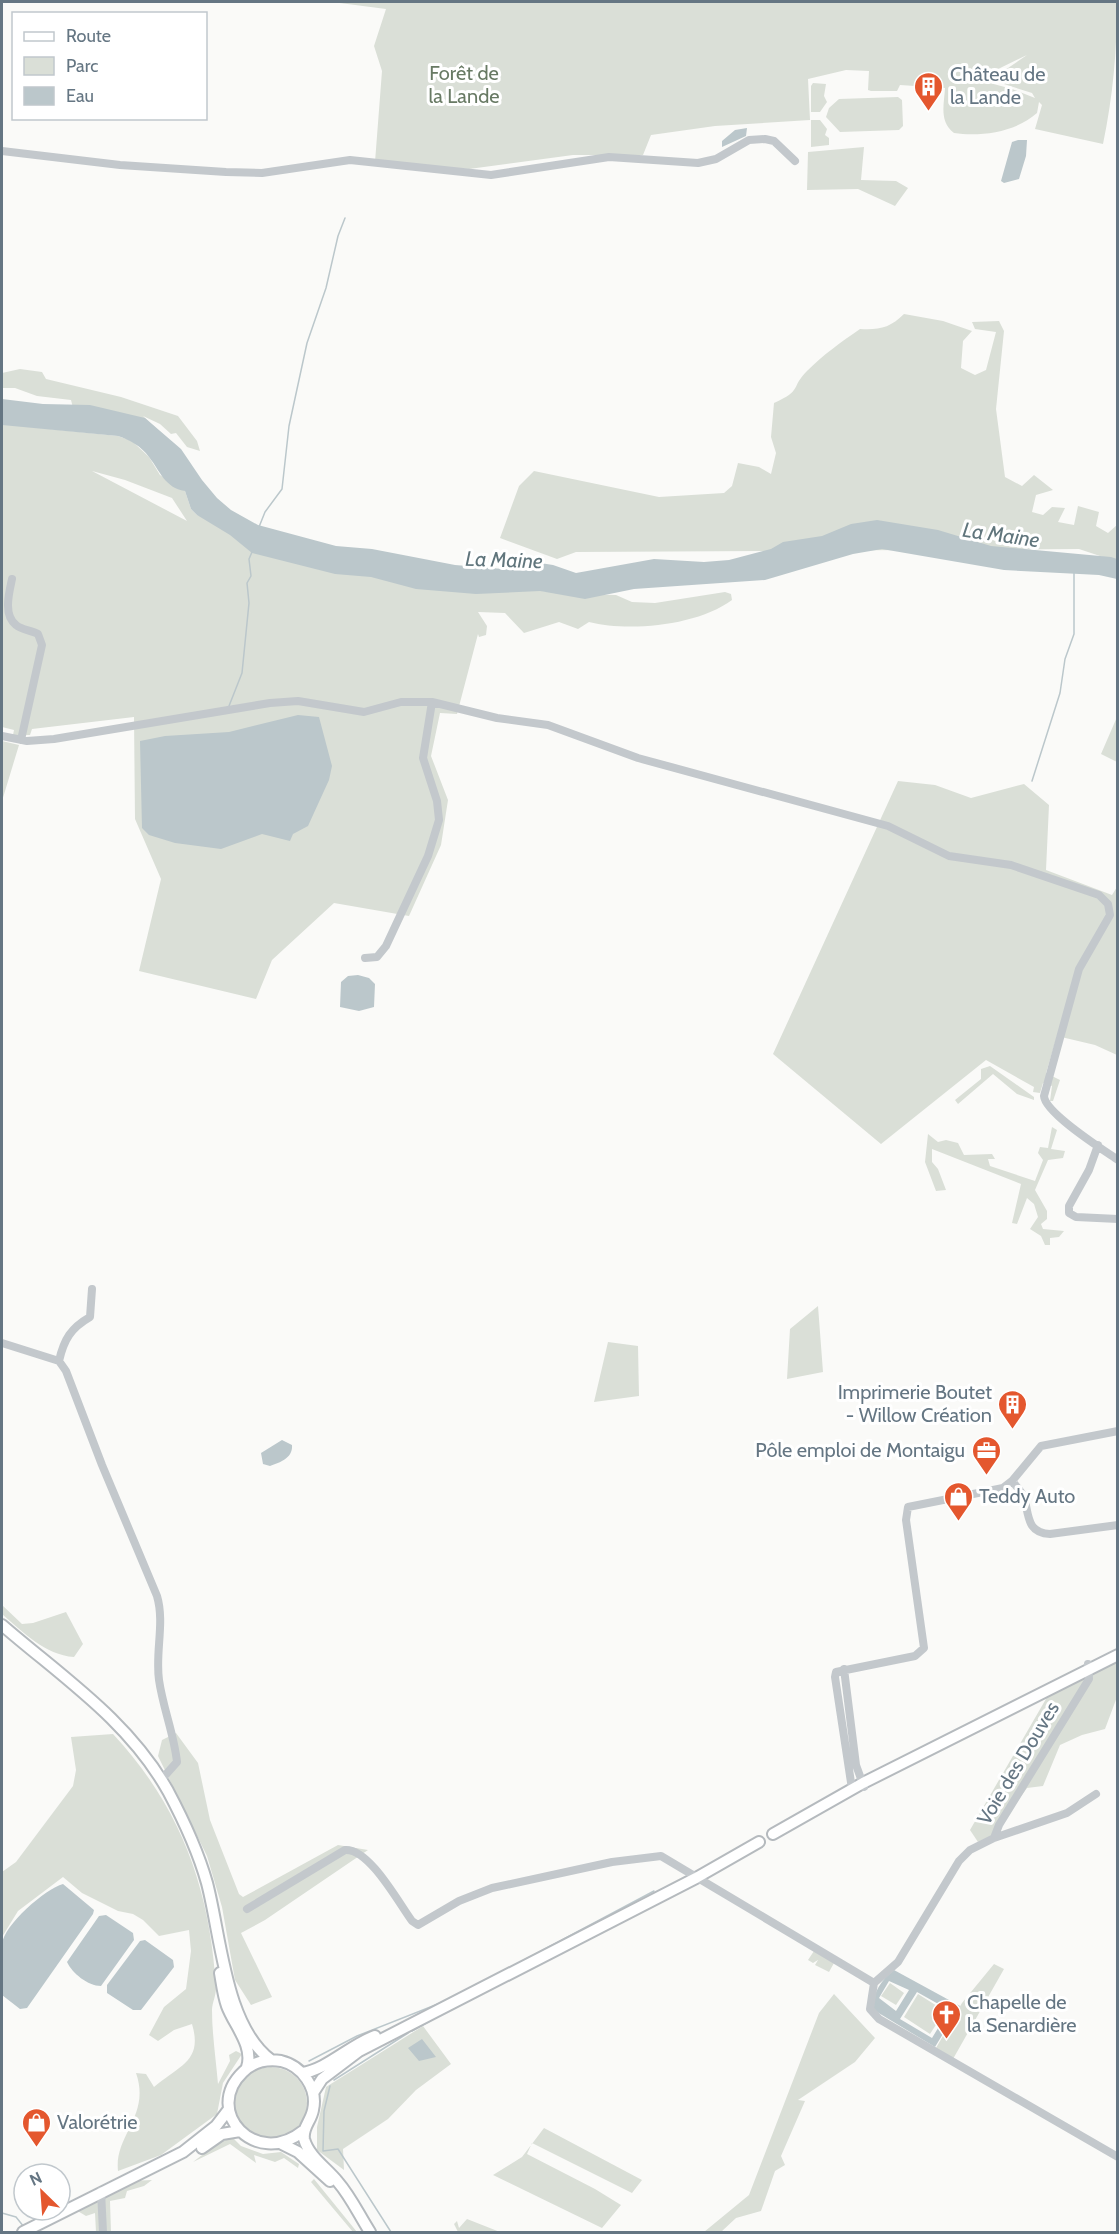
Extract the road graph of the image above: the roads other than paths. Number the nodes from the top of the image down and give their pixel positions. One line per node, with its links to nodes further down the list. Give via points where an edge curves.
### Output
1 (2, 151): 2 (street, via 226,172 262,173 350,160 491,175 609,157 698,164 716,159 749,140 765,139 774,141)
2 (795, 161)
3 (12, 579): 6 (street, via 10,617 15,625 38,634 42,645)
4 (432, 702): 6 (street, via 401,702 364,712 298,701 281,702 54,739); 7 (street, via 423,758 439,820 424,864 386,946 377,957); 8 (street, via 497,718 548,725 638,758 888,826 949,856 1011,865 1099,895 1108,904 1110,915 1079,969 1044,1095 1055,1114)
5 (2, 736): 6 (street)
6 (21, 740)
7 (365, 958)
8 (1098, 1146): 9 (street); 10 (street, via 1069,1213 1076,1217)
9 (1118, 1160)
10 (1118, 1219)
11 (92, 1289): 13 (street, via 90,1317 66,1337)
12 (2, 1343): 13 (street)
13 (59, 1361): 22 (street, via 70,1379 157,1596 161,1616 156,1657 177,1762)
14 (1118, 1431): 15 (street, via 1041,1446)
15 (1012, 1481): 16 (street, via 1023,1495 1029,1522 1039,1532); 21 (street, via 997,1489 908,1507 906,1520 924,1648 915,1656)
16 (1118, 1526)
17 (2, 1625): 22 (main road, via 93,1699 120,1726)
18 (1118, 1649): 20 (main road)
19 (1118, 1655): 20 (main road)
20 (1089, 1666): 23 (main road); 27 (street, Voie des Douves, via 1089,1679)
21 (844, 1669): 23 (street, via 856,1765); 24 (street, via 836,1672 835,1677)
22 (161, 1780): 30 (main road, via 194,1844)
23 (864, 1785): 24 (main road); 26 (main road)
24 (852, 1789): 26 (main road)
25 (1096, 1794): 27 (street, via 1060,1816)
26 (773, 1834): 28 (main road)
27 (994, 1838): 31 (street, Voie des Douves, via 970,1850 959,1861 897,1962)
28 (694, 1877): 29 (street, via 661,1856 612,1862 492,1888 459,1901 418,1925 411,1921 368,1860 345,1850); 31 (street); 32 (main road)
29 (247, 1909)
30 (217, 1928): 33 (main road, via 235,2002 256,2045); 34 (main road, via 223,1995 246,2047 250,2060)
31 (874, 1983): 41 (street, via 870,2009 879,2019)
32 (418, 2022): 35 (main road, via 362,2041 317,2070); 36 (main road, via 351,2056 322,2079)
33 (271, 2060): 34 (main road); 35 (main road, via 294,2066)
34 (247, 2067): 37 (main road, via 232,2087)
35 (302, 2073): 36 (main road)
36 (313, 2093): 38 (main road, via 314,2108)
37 (229, 2109): 39 (main road); 42 (main road, via 192,2146)
38 (303, 2131): 40 (main road); 46 (main road, via 310,2153 338,2181)
39 (240, 2132): 40 (main road, via 257,2143); 42 (main road, via 222,2134 186,2158)
40 (282, 2144): 46 (main road, via 298,2152 331,2182)
41 (1118, 2157)
42 (138, 2174): 43 (main road)
43 (101, 2191): 44 (main road); 45 (street)
44 (27, 2230)
45 (103, 2232)
46 (369, 2232)

